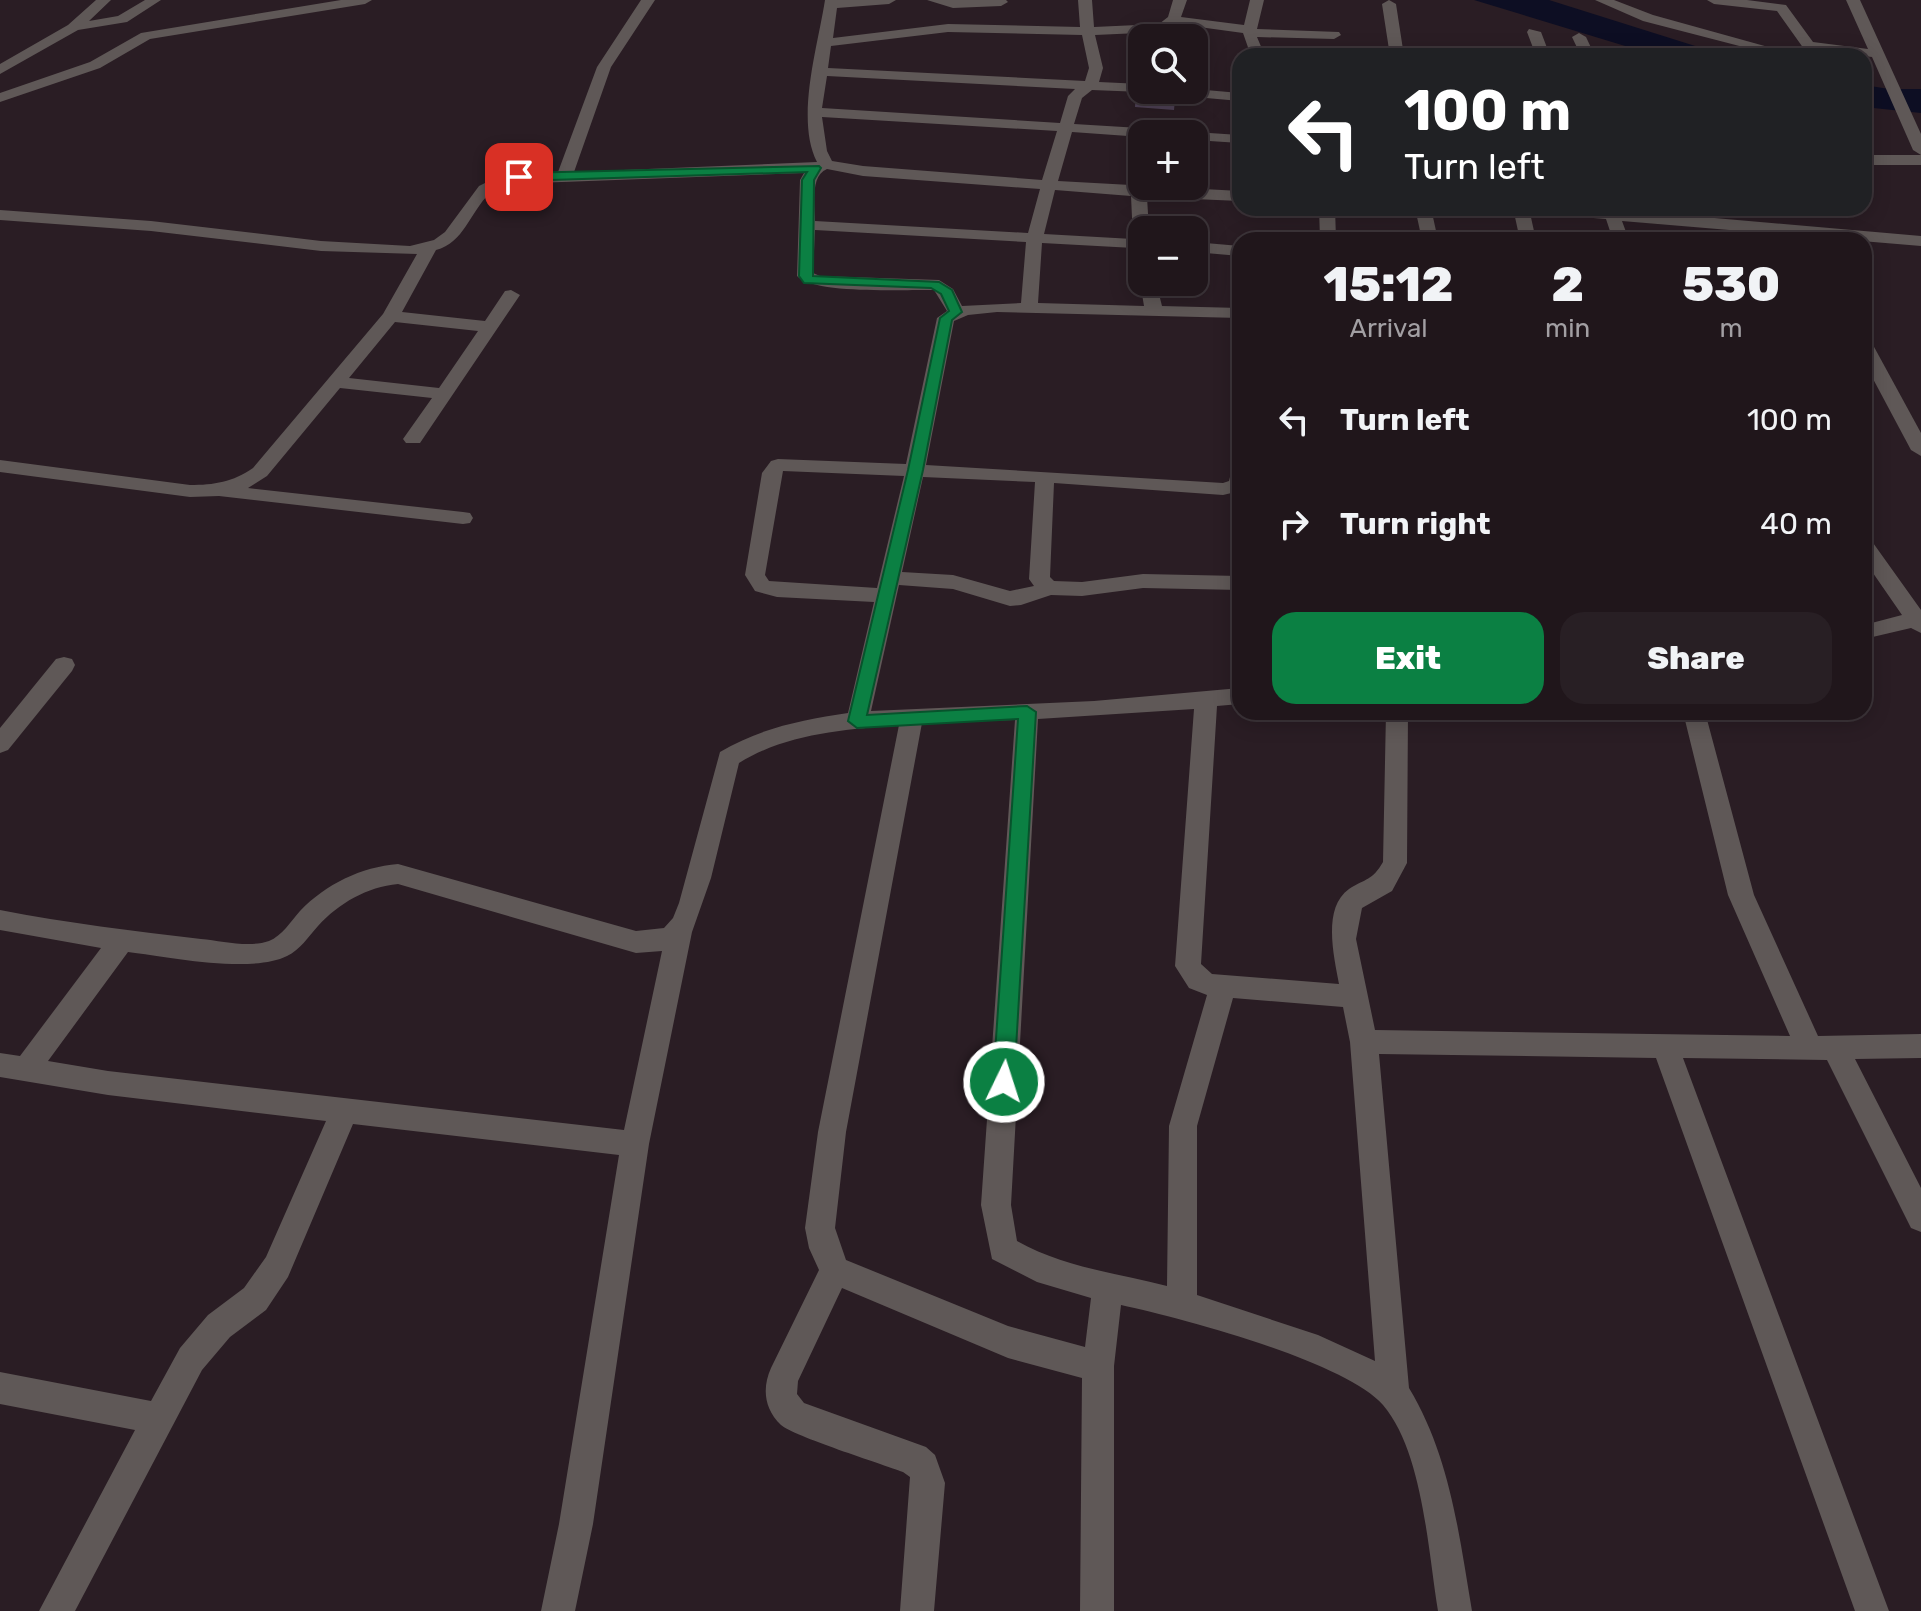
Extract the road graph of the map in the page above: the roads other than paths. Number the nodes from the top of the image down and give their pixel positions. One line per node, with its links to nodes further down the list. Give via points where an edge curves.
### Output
1 (104, 0): 20 (street)
2 (154, 0): 20 (street, via 122,19)
3 (256, 0): 19 (street)
4 (365, 0): 19 (street)
5 (648, 0): 54 (street, via 604,67)
6 (889, 0): 15 (street)
7 (934, 0): 14 (street)
8 (1085, 0): 22 (street)
9 (1180, 0): 18 (street)
10 (1257, 0): 23 (street)
11 (1602, 0): 32 (street, via 1648,18)
12 (1714, 0): 17 (street)
13 (1853, 0): 35 (street)
14 (1001, 1): 21 (street)
15 (831, 3): 27 (street)
16 (1389, 4): 29 (street)
17 (1780, 4): 33 (street, via 1803,42)
18 (1174, 20): 22 (street, via 1161,28); 23 (street)
19 (235, 21): 44 (street, via 146,36 95,65)
20 (73, 28): 36 (street)
21 (999, 29): 22 (street); 27 (street, via 948,28)
22 (1088, 31): 40 (street, via 1096,62)
23 (1250, 31): 25 (street); 28 (street)
24 (1534, 32): 30 (street)
25 (1334, 35)
26 (1579, 37): 31 (street)
27 (827, 42): 37 (street)
28 (1253, 48)
29 (1396, 48)
30 (1540, 48)
31 (1584, 48)
32 (1763, 48)
33 (1826, 48)
34 (1872, 53): 35 (street)
35 (1879, 54): 39 (street)
36 (0, 70)
37 (822, 72): 40 (street); 45 (street)
38 (1872, 74): 39 (street)
39 (1887, 78): 50 (street)
40 (1091, 84): 41 (street); 46 (street, via 1075,96)
41 (1128, 87)
42 (1208, 94): 43 (street)
43 (1232, 96)
44 (0, 98)
45 (814, 112): 46 (street); 53 (street)
46 (1066, 126): 47 (street); 55 (street)
47 (1128, 131)
48 (1208, 137): 49 (street)
49 (1232, 138)
50 (1921, 150)
51 (1872, 160): 52 (street)
52 (1921, 160)
53 (820, 166): 54 (street); 55 (street); 62 (street, via 808,180)
54 (565, 175): 70 (street, via 491,184 451,235)
55 (1049, 184): 56 (street); 66 (street)
56 (1128, 191)
57 (1208, 195): 58 (street)
58 (1232, 196)
59 (0, 215): 70 (street, via 321,246)
60 (1677, 216): 61 (street)
61 (1710, 222): 63 (street); 64 (street)
62 (807, 225): 66 (street); 76 (street, via 809,280 939,285)
63 (1714, 232)
64 (1785, 232)
65 (1872, 237): 67 (street)
66 (1034, 239): 68 (street); 74 (street)
67 (1915, 240)
68 (1128, 246)
69 (1208, 248): 71 (street)
70 (428, 249): 78 (street)
71 (1232, 250)
72 (511, 295): 79 (street)
73 (1151, 296): 75 (street)
74 (1029, 308): 75 (street); 76 (street)
75 (1154, 311): 77 (street)
76 (956, 312): 86 (street, via 946,318)
77 (1232, 313)
78 (391, 316): 79 (street); 81 (street)
79 (490, 327): 82 (street)
80 (1872, 360): 84 (street)
81 (334, 382): 82 (street); 89 (street, via 260,472 245,484)
82 (444, 394): 83 (street)
83 (413, 439)
84 (1921, 450)
85 (0, 466): 89 (street)
86 (915, 470): 87 (street); 93 (street); 93 (street, via 789,463 772,473 755,575 762,586)
87 (1045, 476): 88 (street); 94 (street, via 1039,579)
88 (1232, 487)
89 (220, 491): 90 (street)
90 (463, 518)
91 (1872, 556): 95 (street)
92 (1232, 583): 94 (street, via 1143,581)
93 (888, 587): 94 (street, via 955,582 1021,598); 104 (street)
94 (1048, 588)
95 (1920, 621): 96 (street)
96 (1872, 630)
97 (64, 665): 105 (street)
98 (1232, 697): 99 (street)
99 (1206, 699): 100 (street); 109 (street, via 1188,966 1198,980)
100 (1027, 712): 101 (street); 120 (street, via 996,1205 1003,1249 1028,1265)
101 (912, 716): 104 (street); 119 (street, via 832,1132 820,1228)
102 (1397, 720): 110 (street, via 1395,863 1383,884 1358,896 1346,915 1343,939)
103 (1696, 720): 114 (street, via 1741,895)
104 (857, 721): 107 (street, via 815,725 753,741 728,758)
105 (0, 744)
106 (0, 920): 108 (street)
107 (679, 931): 108 (street, via 661,942 636,942 398,874 356,884 316,911 273,951); 117 (street)
108 (121, 941): 115 (street)
109 (1223, 986): 110 (street); 121 (street, via 1183,1126)
110 (1353, 996): 111 (street)
111 (1364, 1042): 112 (street); 124 (street)
112 (1665, 1046): 114 (street); 131 (street)
113 (1921, 1046): 114 (street)
114 (1822, 1048): 118 (street)
115 (14, 1067): 116 (street)
116 (344, 1111): 117 (street); 125 (street, via 277,1267 255,1299 219,1326 191,1359)
117 (635, 1144): 127 (street)
118 (1921, 1218)
119 (835, 1270): 122 (street, via 1008,1342); 128 (street, via 782,1379 781,1398 793,1415 914,1459 923,1467 928,1483)
120 (1108, 1287): 121 (street); 122 (street)
121 (1182, 1305): 124 (street, via 1306,1346)
122 (1098, 1366): 129 (street)
123 (0, 1388): 125 (street)
124 (1393, 1391): 130 (street, via 1414,1429 1431,1483)
125 (158, 1418): 126 (street)
126 (56, 1611)
127 (558, 1611)
128 (917, 1611)
129 (1097, 1611)
130 (1455, 1611)
131 (1872, 1611)

